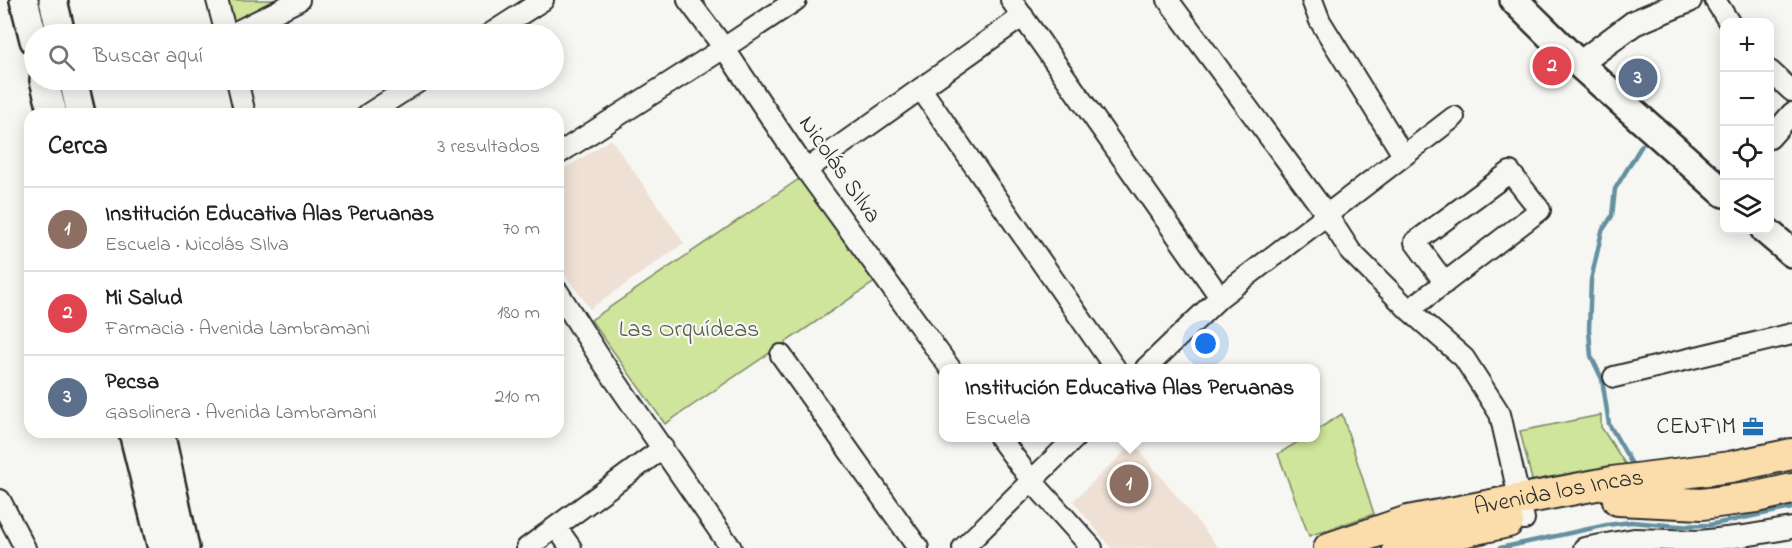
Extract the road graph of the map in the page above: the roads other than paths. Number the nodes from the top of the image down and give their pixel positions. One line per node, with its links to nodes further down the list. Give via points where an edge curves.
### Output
1 (24, 0): 16 (main road)
2 (53, 0): 17 (main road)
3 (217, 0): 18 (street)
4 (299, 0): 19 (street)
5 (543, 0): 20 (street)
6 (688, 0): 21 (street, Nicolás SIlva)
7 (796, 0): 21 (street)
8 (1011, 0): 14 (street)
9 (1168, 0): 41 (street)
10 (1312, 0): 38 (street, via 1320,21)
11 (1515, 0): 22 (main road)
12 (1689, 0): 22 (street, via 1634,23)
13 (1715, 0): 15 (street)
14 (1023, 16): 24 (street); 45 (street)
15 (1726, 18)
16 (30, 24)
17 (59, 24)
18 (223, 24)
19 (252, 24)
20 (506, 24)
21 (724, 48): 37 (street); 39 (street, Nicolás SIlva)
22 (1579, 64): 40 (main road)
23 (1771, 72): 29 (street)
24 (921, 89): 39 (street); 51 (street)
25 (47, 90): 30 (main road)
26 (75, 90): 31 (main road)
27 (239, 90): 32 (street)
28 (405, 90): 33 (street)
29 (1792, 91)
30 (51, 108)
31 (80, 108)
32 (244, 108)
33 (377, 108)
34 (1792, 113): 36 (street)
35 (1454, 117): 38 (street)
36 (1774, 133)
37 (564, 150)
38 (1403, 155): 41 (street)
39 (806, 170): 50 (street, Nicolás SIlva)
40 (1720, 187)
41 (1327, 215): 45 (street); 47 (street, via 1351,252)
42 (1770, 234): 43 (main road)
43 (1792, 253)
44 (1445, 283): 44 (street, via 1540,210 1510,172 1415,242); 47 (street)
45 (1220, 297): 52 (street)
46 (564, 301): 59 (street)
47 (1409, 310): 66 (street, via 1464,358 1500,414)
48 (1792, 334): 53 (street)
49 (782, 354): 76 (street)
50 (946, 364)
51 (1112, 364)
52 (1151, 364)
53 (1614, 378)
54 (134, 438): 71 (main road)
55 (161, 438): 72 (main road)
56 (1792, 441): 64 (main road, via 1705,458)
57 (1003, 442): 62 (street)
58 (1071, 442): 62 (street)
59 (663, 448): 67 (street); 75 (street)
60 (1792, 454): 64 (main road, Avenida los Incas)
61 (1792, 474): 64 (main road, Avenida los Incas, via 1725,488)
62 (1031, 480): 77 (street); 78 (street)
63 (1792, 489): 64 (main road, via 1702,504)
64 (1615, 491): 66 (main road, Avenida los Incas)
65 (0, 500): 70 (street)
66 (1522, 509): 79 (main road, Avenida los Incas, via 1408,521); 80 (main road, Avenida los Incas)
67 (556, 527): 73 (street); 74 (street)
68 (1792, 528): 69 (street)
69 (1656, 544): 81 (street, via 1634,539)
70 (25, 548)
71 (162, 548)
72 (185, 548)
73 (527, 548)
74 (571, 548)
75 (731, 548)
76 (918, 548)
77 (963, 548)
78 (1092, 548)
79 (1329, 548)
80 (1398, 548)
81 (1584, 548)

